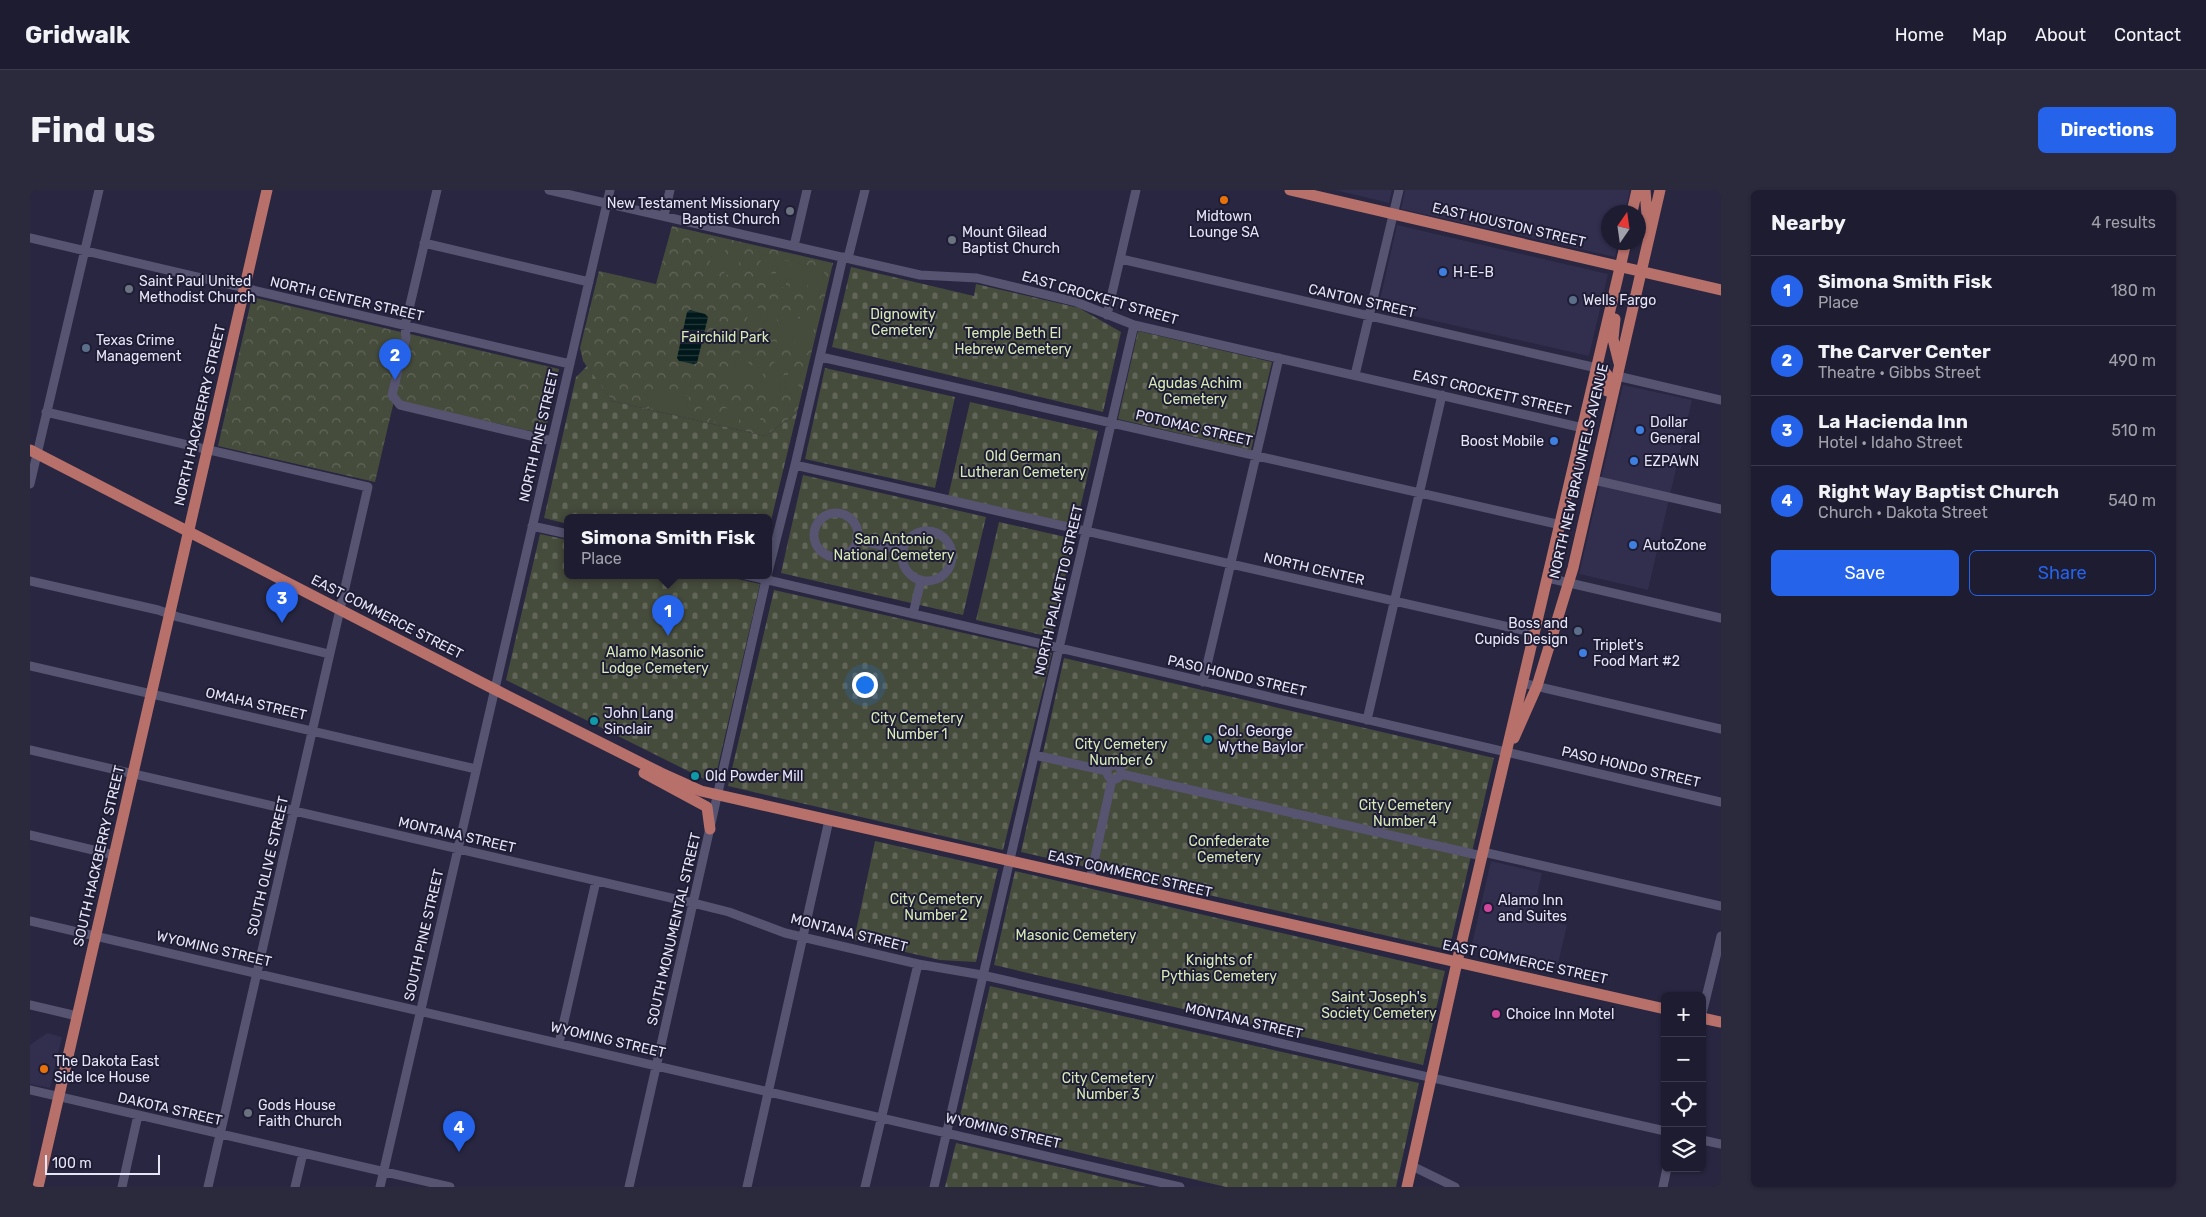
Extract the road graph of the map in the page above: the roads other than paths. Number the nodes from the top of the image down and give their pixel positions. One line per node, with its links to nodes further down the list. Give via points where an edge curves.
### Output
1 (99, 190): 23 (street)
2 (267, 190): 29 (main road, NORTH HACKBERRY STREET)
3 (437, 190): 20 (street)
4 (549, 190): 15 (street, EAST CROCKETT STREET)
5 (610, 190): 15 (street, NORTH PINE STREET)
6 (670, 190): 18 (street)
7 (807, 190): 21 (street)
8 (865, 190): 24 (street, SOUTH MONUMENTAL STREET)
9 (1136, 190): 25 (street)
10 (1290, 190): 17 (main road, EAST HOUSTON STREET)
11 (1399, 190): 17 (street)
12 (1637, 190): 16 (main road)
13 (1645, 190): 27 (main road, via 1647,215 1636,262)
14 (1660, 190): 27 (main road, NORTH NEW BRAUNFELS AVENUE)
15 (607, 203): 18 (street, EAST CROCKETT STREET); 28 (street, NORTH PINE STREET)
16 (1634, 205)
17 (1394, 214): 26 (main road, EAST HOUSTON STREET); 32 (street)
18 (664, 216): 21 (street, EAST CROCKETT STREET)
19 (30, 238): 23 (street, NORTH CENTER STREET)
20 (424, 243): 28 (street); 34 (street)
21 (794, 246): 24 (street, EAST CROCKETT STREET)
22 (1624, 250): 26 (main road, NORTH NEW BRAUNFELS AVENUE)
23 (84, 251): 29 (street, NORTH CENTER STREET); 45 (street)
24 (846, 258): 31 (street, EAST CROCKETT STREET, via 930,277 977,278 1076,302); 35 (street, SOUTH MONUMENTAL STREET)
25 (1121, 259): 31 (street); 32 (street, CANTON STREET)
26 (1621, 267): 27 (main road, EAST HOUSTON STREET); 38 (main road, NORTH NEW BRAUNFELS AVENUE); 39 (main road, via 1624,279 1613,339)
27 (1641, 272): 30 (main road, EAST HOUSTON STREET); 39 (main road, NORTH NEW BRAUNFELS AVENUE)
28 (588, 282): 37 (street, NORTH PINE STREET)
29 (244, 289): 34 (street, NORTH CENTER STREET); 49 (main road, NORTH HACKBERRY STREET)
30 (1721, 290)
31 (1107, 315): 33 (street, EAST CROCKETT STREET)
32 (1369, 317): 38 (street, CANTON STREET); 40 (street)
33 (1134, 325): 36 (street, EAST CROCKETT STREET); 46 (street, NORTH PALMETTO STREET)
34 (405, 326): 37 (street, NORTH CENTER STREET); 48 (street, via 406,338 392,396 397,404)
35 (821, 356): 46 (street, POTOMAC STREET); 52 (street, SOUTH MONUMENTAL STREET)
36 (1279, 358): 40 (street, EAST CROCKETT STREET); 51 (street)
37 (570, 364): 48 (street, NORTH PINE STREET)
38 (1597, 368): 42 (main road, NORTH NEW BRAUNFELS AVENUE); 44 (main road, via 1610,378)
39 (1619, 371): 43 (street); 53 (main road, NORTH NEW BRAUNFELS AVENUE)
40 (1355, 375): 41 (street, EAST CROCKETT STREET)
41 (1442, 395): 47 (street, EAST CROCKETT STREET); 55 (street)
42 (1590, 400): 44 (main road, via 1598,393 1605,398); 47 (main road, NORTH NEW BRAUNFELS AVENUE)
43 (1721, 400)
44 (1605, 403): 53 (main road, via 1594,458)
45 (46, 412): 49 (street); 50 (street)
46 (1111, 424): 51 (street, POTOMAC STREET); 60 (street, NORTH PALMETTO STREET)
47 (1583, 429): 53 (main road, via 1578,468 1580,474); 57 (main road, NORTH NEW BRAUNFELS AVENUE)
48 (552, 441): 58 (street, NORTH PINE STREET)
49 (208, 449): 59 (main road, NORTH HACKBERRY STREET); 73 (street, SOUTH OLIVE STREET, via 368,487)
50 (33, 452): 54 (street); 59 (main road, EAST COMMERCE STREET)
51 (1256, 456): 55 (street, POTOMAC STREET); 65 (street)
52 (795, 465): 60 (street, NORTH CENTER); 64 (street, SOUTH MONUMENTAL STREET)
53 (1595, 475): 56 (street); 71 (main road, NORTH NEW BRAUNFELS AVENUE)
54 (30, 484)
55 (1420, 494): 57 (street, POTOMAC STREET); 72 (street)
56 (1721, 509)
57 (1561, 525): 67 (main road, NORTH NEW BRAUNFELS AVENUE)
58 (532, 526): 61 (street); 84 (street, NORTH PINE STREET)
59 (189, 531): 73 (main road, EAST COMMERCE STREET); 74 (main road, SOUTH HACKBERRY STREET)
60 (1087, 532): 65 (street, NORTH CENTER); 78 (street, NORTH PALMETTO STREET)
61 (564, 533)
62 (858, 540): 62 (street, via 857,526 840,513 826,515 814,532 816,545 832,557 851,552); 63 (street)
63 (902, 550): 69 (street, via 905,569); 69 (street, via 910,537 924,531 939,534 948,543 952,555 949,568 940,577)
64 (772, 555)
65 (1230, 564): 72 (street, NORTH CENTER); 81 (street)
66 (772, 576): 75 (street, PASO HONDO STREET)
67 (1548, 578): 71 (street); 77 (main road, NORTH NEW BRAUNFELS AVENUE)
68 (766, 579): 96 (street, SOUTH MONUMENTAL STREET)
69 (921, 580): 75 (street)
70 (30, 581): 74 (street)
71 (1569, 583): 76 (street); 83 (main road, NORTH NEW BRAUNFELS AVENUE)
72 (1395, 601): 77 (street, NORTH CENTER); 86 (street)
73 (340, 609): 79 (street, SOUTH OLIVE STREET); 84 (main road, EAST COMMERCE STREET)
74 (170, 614): 79 (street); 85 (main road, SOUTH HACKBERRY STREET)
75 (914, 614): 78 (street, PASO HONDO STREET)
76 (1721, 618)
77 (1535, 633): 82 (main road, NORTH NEW BRAUNFELS AVENUE)
78 (1059, 648): 81 (street, PASO HONDO STREET); 92 (street, NORTH PALMETTO STREET)
79 (329, 654): 88 (street, SOUTH OLIVE STREET)
80 (30, 666): 85 (street, OMAHA STREET)
81 (1203, 682): 86 (street, PASO HONDO STREET)
82 (1522, 683): 83 (street); 91 (main road, NORTH NEW BRAUNFELS AVENUE)
83 (1537, 686): 87 (street); 91 (main road, NORTH NEW BRAUNFELS AVENUE)
84 (494, 689): 89 (main road, EAST COMMERCE STREET); 93 (street, SOUTH PINE STREET)
85 (151, 694): 88 (street, OMAHA STREET); 94 (main road, SOUTH HACKBERRY STREET)
86 (1367, 720): 91 (street, PASO HONDO STREET)
87 (1721, 728)
88 (312, 730): 93 (street, OMAHA STREET); 98 (street, SOUTH OLIVE STREET)
89 (597, 741): 96 (main road, EAST COMMERCE STREET, via 682,783); 100 (main road, EAST COMMERCE STREET, via 621,760 707,807)
90 (30, 750): 94 (street, MONTANA STREET)
91 (1506, 753): 97 (street, PASO HONDO STREET); 103 (main road, NORTH NEW BRAUNFELS AVENUE)
92 (1034, 755): 95 (street); 105 (street, NORTH PALMETTO STREET)
93 (476, 769): 102 (street, SOUTH PINE STREET)
94 (133, 774): 98 (street, MONTANA STREET); 104 (main road, SOUTH HACKBERRY STREET)
95 (1110, 775): 103 (street, via 1118,778 1121,774); 106 (street)
96 (718, 795): 99 (main road, EAST COMMERCE STREET); 100 (street, SOUTH MONUMENTAL STREET)
97 (1721, 802)
98 (295, 812): 102 (street, MONTANA STREET); 116 (street, SOUTH OLIVE STREET)
99 (829, 820): 105 (main road, EAST COMMERCE STREET); 113 (street)
100 (710, 829): 108 (street, SOUTH MONUMENTAL STREET)
101 (30, 835): 104 (street)
102 (458, 849): 107 (street, MONTANA STREET); 121 (street, SOUTH PINE STREET)
103 (1483, 854): 109 (street); 114 (main road, NORTH NEW BRAUNFELS AVENUE)
104 (114, 855): 111 (main road, SOUTH HACKBERRY STREET)
105 (1009, 861): 106 (main road, EAST COMMERCE STREET); 117 (street, NORTH PALMETTO STREET)
106 (1090, 880): 114 (main road, EAST COMMERCE STREET)
107 (596, 881): 108 (street, MONTANA STREET); 125 (street)
108 (693, 903): 113 (street, MONTANA STREET); 126 (street, SOUTH MONUMENTAL STREET)
109 (1721, 906)
110 (30, 921): 111 (street, WYOMING STREET)
111 (96, 936): 116 (street, WYOMING STREET); 122 (main road, SOUTH HACKBERRY STREET)
112 (1721, 936): 118 (street)
113 (804, 937): 115 (street, MONTANA STREET); 129 (street)
114 (1457, 962): 120 (main road, EAST COMMERCE STREET); 127 (main road, NORTH NEW BRAUNFELS AVENUE)
115 (918, 964): 117 (street, MONTANA STREET); 132 (street)
116 (258, 974): 121 (street, WYOMING STREET); 135 (street, SOUTH OLIVE STREET)
117 (982, 974): 127 (street, MONTANA STREET); 134 (street, NORTH PALMETTO STREET)
118 (1706, 998)
119 (30, 1005): 122 (street)
120 (1661, 1008)
121 (420, 1011): 125 (street, WYOMING STREET); 140 (street, SOUTH PINE STREET)
122 (77, 1016): 130 (main road, SOUTH HACKBERRY STREET)
123 (1706, 1019): 124 (main road)
124 (1721, 1022)
125 (559, 1043): 126 (street, WYOMING STREET)
126 (657, 1065): 129 (street, WYOMING STREET); 148 (street, SOUTH MONUMENTAL STREET)
127 (1430, 1078): 133 (street, MONTANA STREET); 139 (main road, NORTH NEW BRAUNFELS AVENUE)
128 (30, 1090): 130 (street, DAKOTA STREET)
129 (769, 1091): 132 (street, WYOMING STREET); 149 (street)
130 (58, 1097): 131 (street, DAKOTA STREET); 142 (main road, SOUTH HACKBERRY STREET)
131 (138, 1115): 135 (street, DAKOTA STREET); 143 (street)
132 (881, 1117): 134 (street, WYOMING STREET); 150 (street)
133 (1661, 1130)
134 (946, 1132): 151 (street, NORTH PALMETTO STREET); 152 (street, WYOMING STREET)
135 (220, 1134): 138 (street, DAKOTA STREET); 144 (street, SOUTH OLIVE STREET)
136 (1706, 1141): 137 (street)
137 (1721, 1144)
138 (303, 1153): 140 (street, DAKOTA STREET); 145 (street)
139 (1412, 1166): 153 (main road, NORTH NEW BRAUNFELS AVENUE); 154 (street)
140 (383, 1172): 146 (street, SOUTH PINE STREET); 147 (street, DAKOTA STREET)
141 (1666, 1172): 155 (street)
142 (36, 1180)
143 (122, 1187)
144 (208, 1187)
145 (295, 1187)
146 (380, 1187)
147 (450, 1187)
148 (629, 1187)
149 (747, 1187)
150 (865, 1187)
151 (934, 1187)
152 (1180, 1187)
153 (1407, 1187)
154 (1455, 1187)
155 (1663, 1187)

